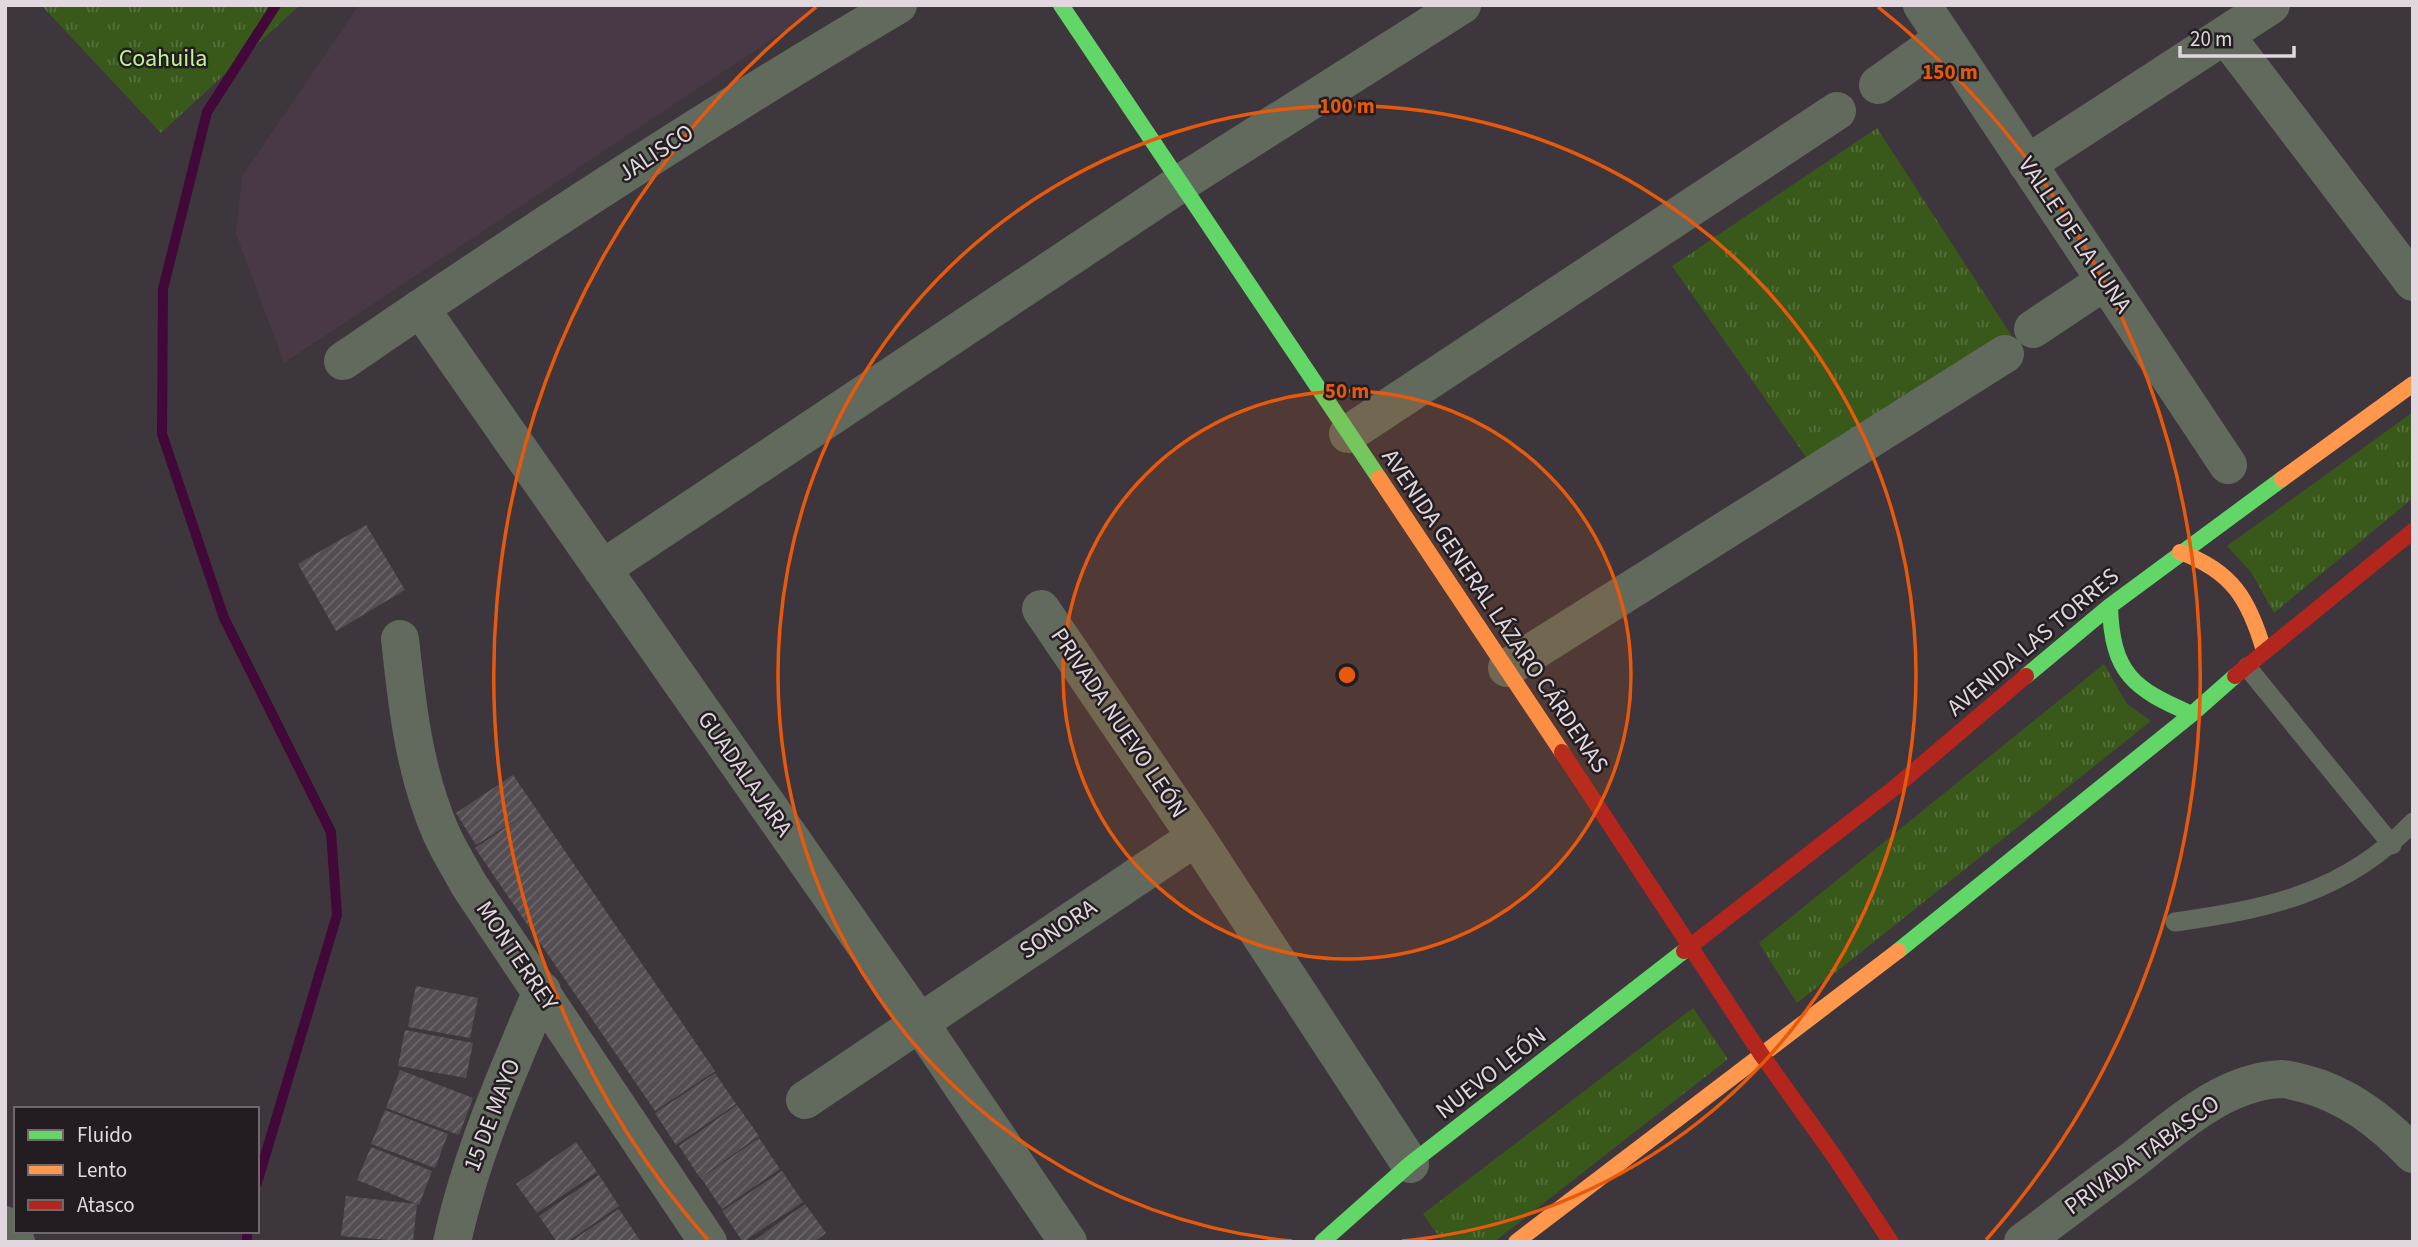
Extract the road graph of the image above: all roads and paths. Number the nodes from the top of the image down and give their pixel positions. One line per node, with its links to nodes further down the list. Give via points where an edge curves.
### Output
1 (898, 5): 14 (street, JALISCO, via 731,105)
2 (1061, 5): 11 (street, AVENIDA GENERAL LÁZARO CÁRDENAS)
3 (1462, 5): 11 (street)
4 (1922, 5): 7 (street, VALLE DE LA LUNA)
5 (2271, 5): 6 (street)
6 (2225, 36): 10 (street); 12 (street)
7 (1944, 38): 8 (street); 10 (street, VALLE DE LA LUNA)
8 (1878, 85)
9 (1837, 111): 19 (street)
10 (2027, 164): 13 (street, VALLE DE LA LUNA)
11 (1181, 183): 19 (street, AVENIDA GENERAL LÁZARO CÁRDENAS); 23 (street)
12 (2412, 276)
13 (2105, 281): 15 (street); 20 (street, VALLE DE LA LUNA)
14 (420, 308): 17 (street, JALISCO); 23 (street, GUADALAJARA)
15 (2033, 329)
16 (2004, 354): 29 (street)
17 (343, 361)
18 (2413, 384): 22 (street, AVENIDA LAS TORRES)
19 (1348, 434): 29 (street, AVENIDA GENERAL LÁZARO CÁRDENAS)
20 (2228, 465)
21 (2413, 531): 27 (street)
22 (2180, 552): 24 (street, AVENIDA LAS TORRES); 27 (street, via 2202,559 2234,584 2256,621)
23 (602, 569): 37 (street, GUADALAJARA)
24 (2110, 606): 30 (street, via 2114,650 2126,672 2158,701); 35 (street, AVENIDA LAS TORRES, via 1893,789)
25 (1041, 609): 32 (street, PRIVADA NUEVO LEÓN)
26 (400, 639): 36 (street, MONTERREY, via 415,750 441,833 469,885)
27 (2264, 651): 28 (street)
28 (2247, 667): 30 (street); 33 (lane)
29 (1507, 668): 35 (street, AVENIDA GENERAL LÁZARO CÁRDENAS)
30 (2192, 714): 38 (street, via 1857,984)
31 (2413, 822): 33 (lane)
32 (1196, 837): 37 (street, SONORA); 41 (street, PRIVADA NUEVO LEÓN)
33 (2392, 845): 34 (lane, via 2342,878 2304,895)
34 (2175, 922)
35 (1692, 947): 38 (street, AVENIDA GENERAL LÁZARO CÁRDENAS); 41 (street, NUEVO LEÓN)
36 (542, 991): 44 (street, 15 DE MAYO, via 463,1191); 45 (street, MONTERREY)
37 (919, 1022): 39 (street, SONORA); 46 (street, GUADALAJARA)
38 (1761, 1054): 48 (street); 49 (street, AVENIDA GENERAL LÁZARO CÁRDENAS)
39 (805, 1100)
40 (2413, 1154): 50 (street, PRIVADA TABASCO, via 2390,1131 2329,1092 2284,1079 2258,1082 2228,1093 2192,1115)
41 (1410, 1164): 47 (street, NUEVO LEÓN, via 1356,1221)
42 (5, 1225): 43 (street)
43 (16, 1242)
44 (452, 1242)
45 (708, 1242)
46 (1068, 1242)
47 (1322, 1242)
48 (1516, 1242)
49 (1891, 1242)
50 (2023, 1242)

